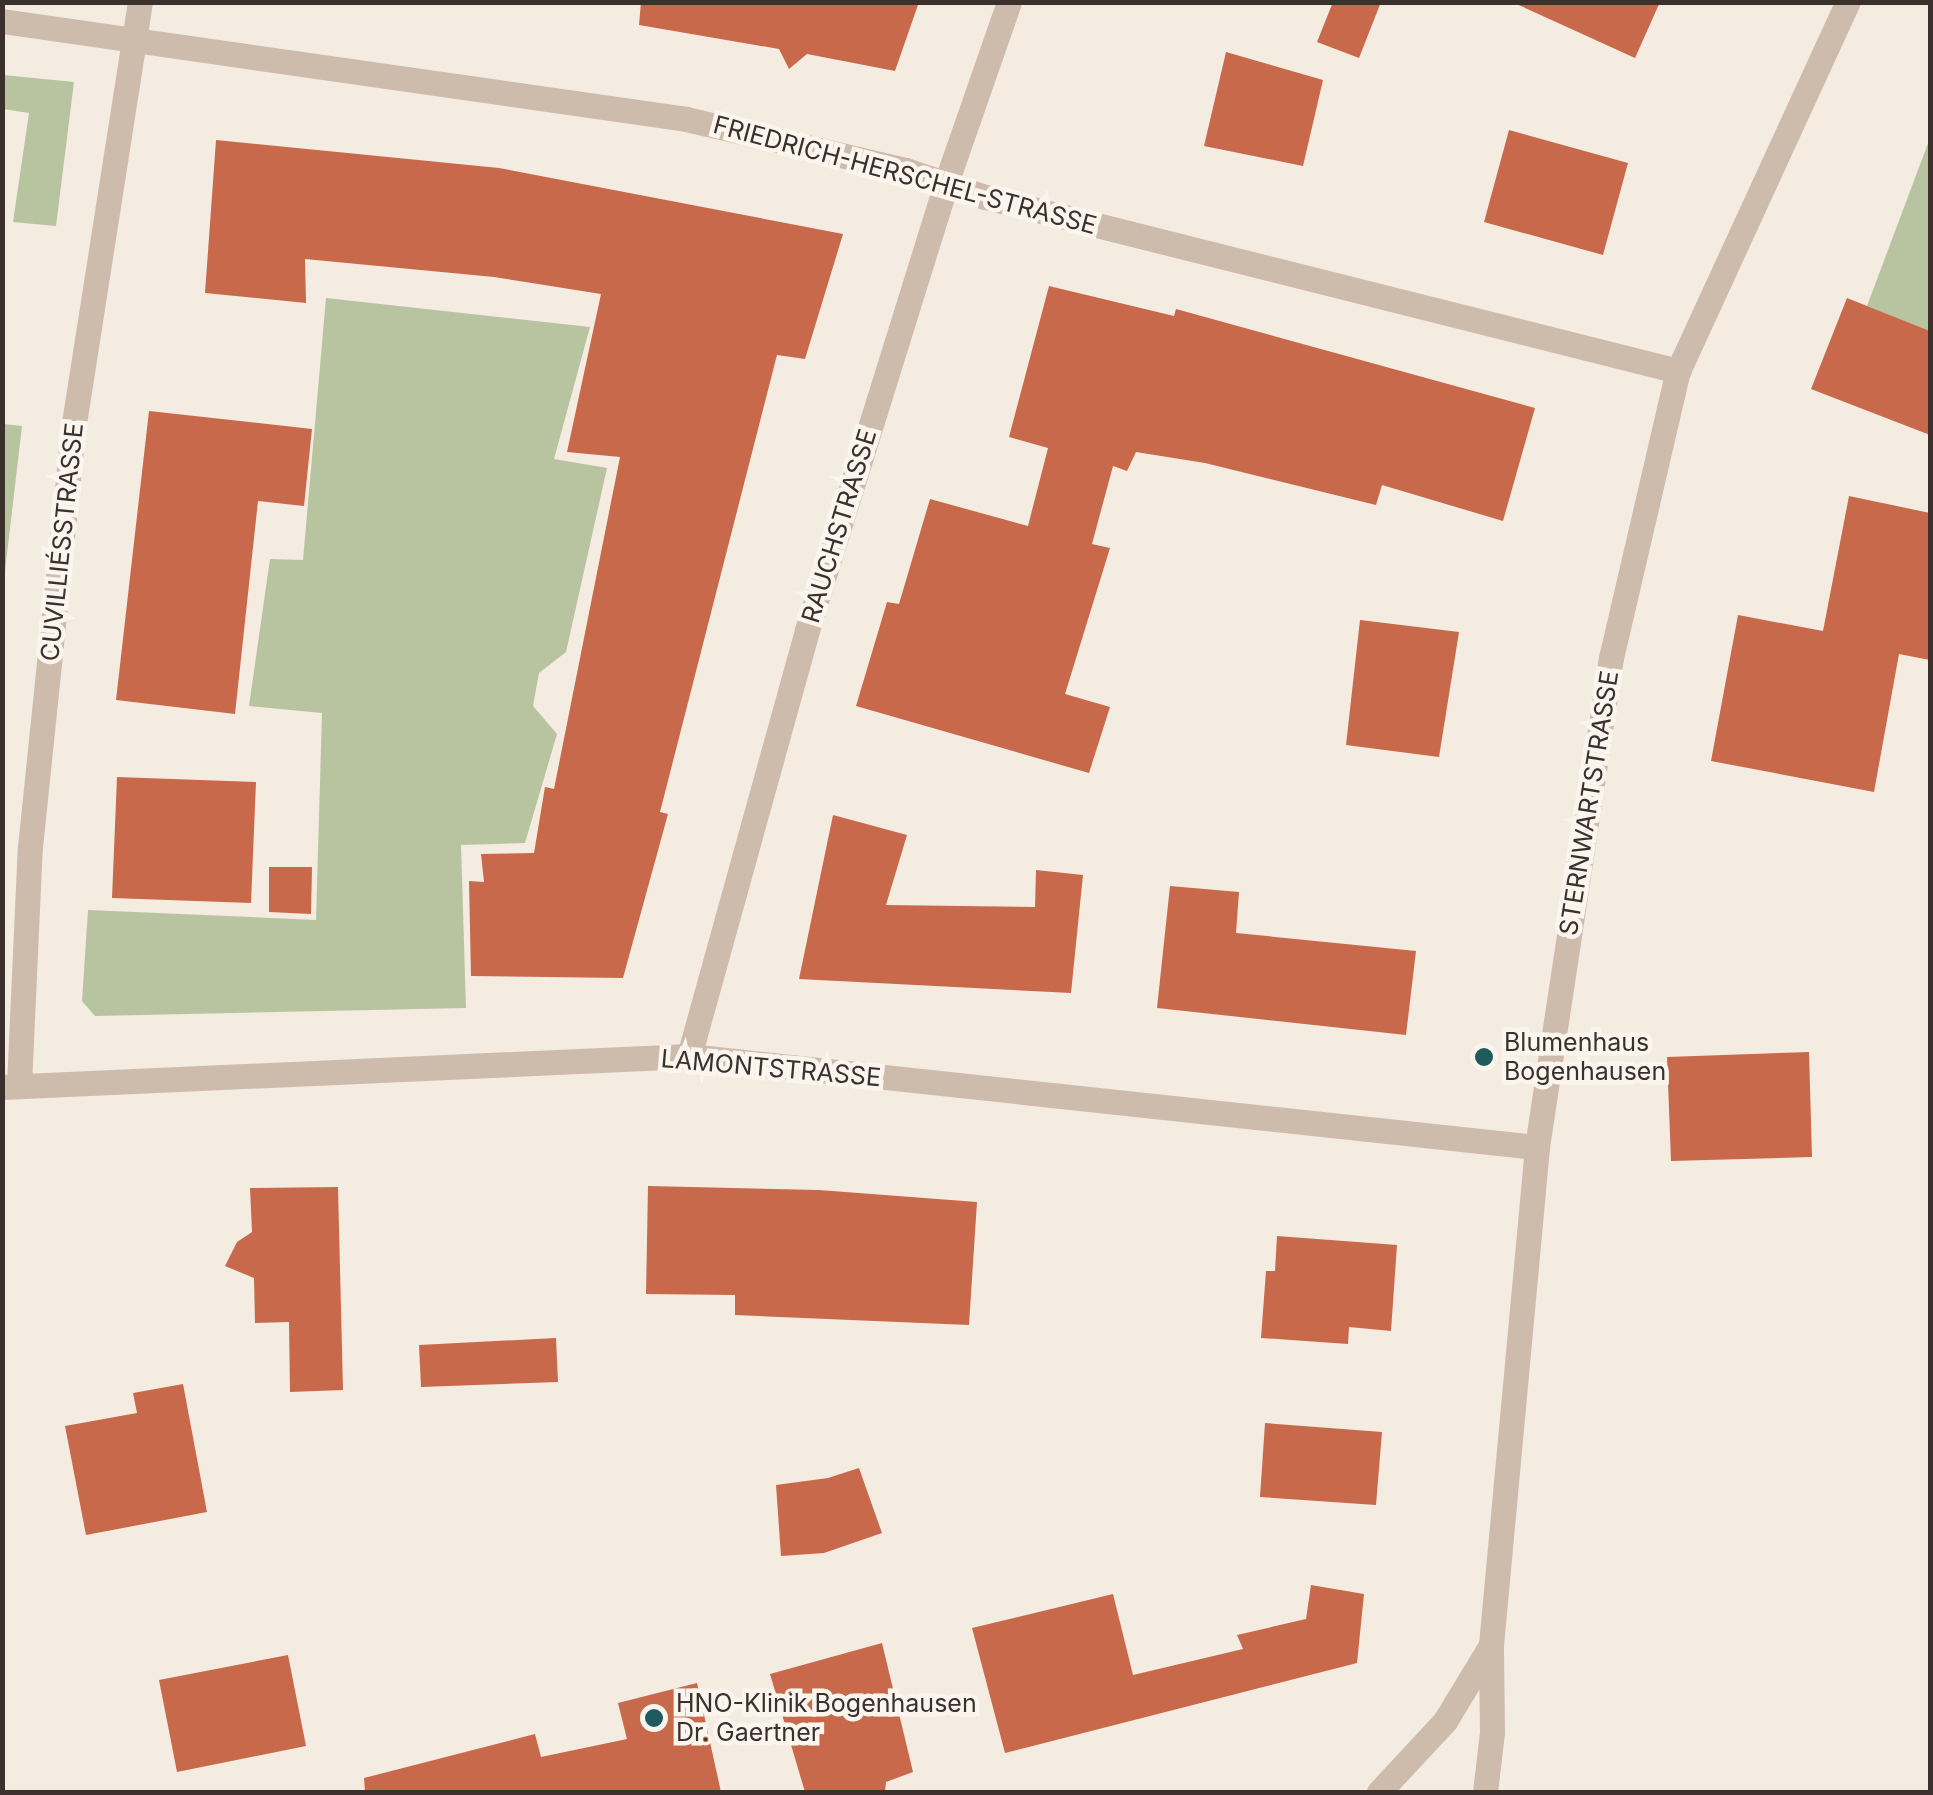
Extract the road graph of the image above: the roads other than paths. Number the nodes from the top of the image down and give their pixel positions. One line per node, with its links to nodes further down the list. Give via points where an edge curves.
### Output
1 (140, 2): 5 (street, CUVILLIÉSSTRASSE)
2 (1009, 2): 6 (street, RAUCHSTRASSE)
3 (1848, 2): 7 (street, STERNWARTSTRASSE)
4 (2, 21): 5 (street, FRIEDRICH-HERSCHEL-STRASSE)
5 (133, 41): 6 (street, FRIEDRICH-HERSCHEL-STRASSE, via 686,118); 9 (street, CUVILLIÉSSTRASSE, via 74,423)
6 (946, 183): 7 (street, FRIEDRICH-HERSCHEL-STRASSE); 8 (street, RAUCHSTRASSE, via 807,630)
7 (1678, 371): 10 (street, STERNWARTSTRASSE, via 1612,658)
8 (690, 1056): 9 (street, LAMONTSTRASSE); 10 (street, LAMONTSTRASSE)
9 (11, 1086)
10 (1537, 1147): 11 (street, STERNWARTSTRASSE)
11 (1491, 1645): 12 (street, STERNWARTSTRASSE, via 1444,1721); 13 (street, STERNWARTSTRASSE)
12 (1378, 1792)
13 (1485, 1792)

